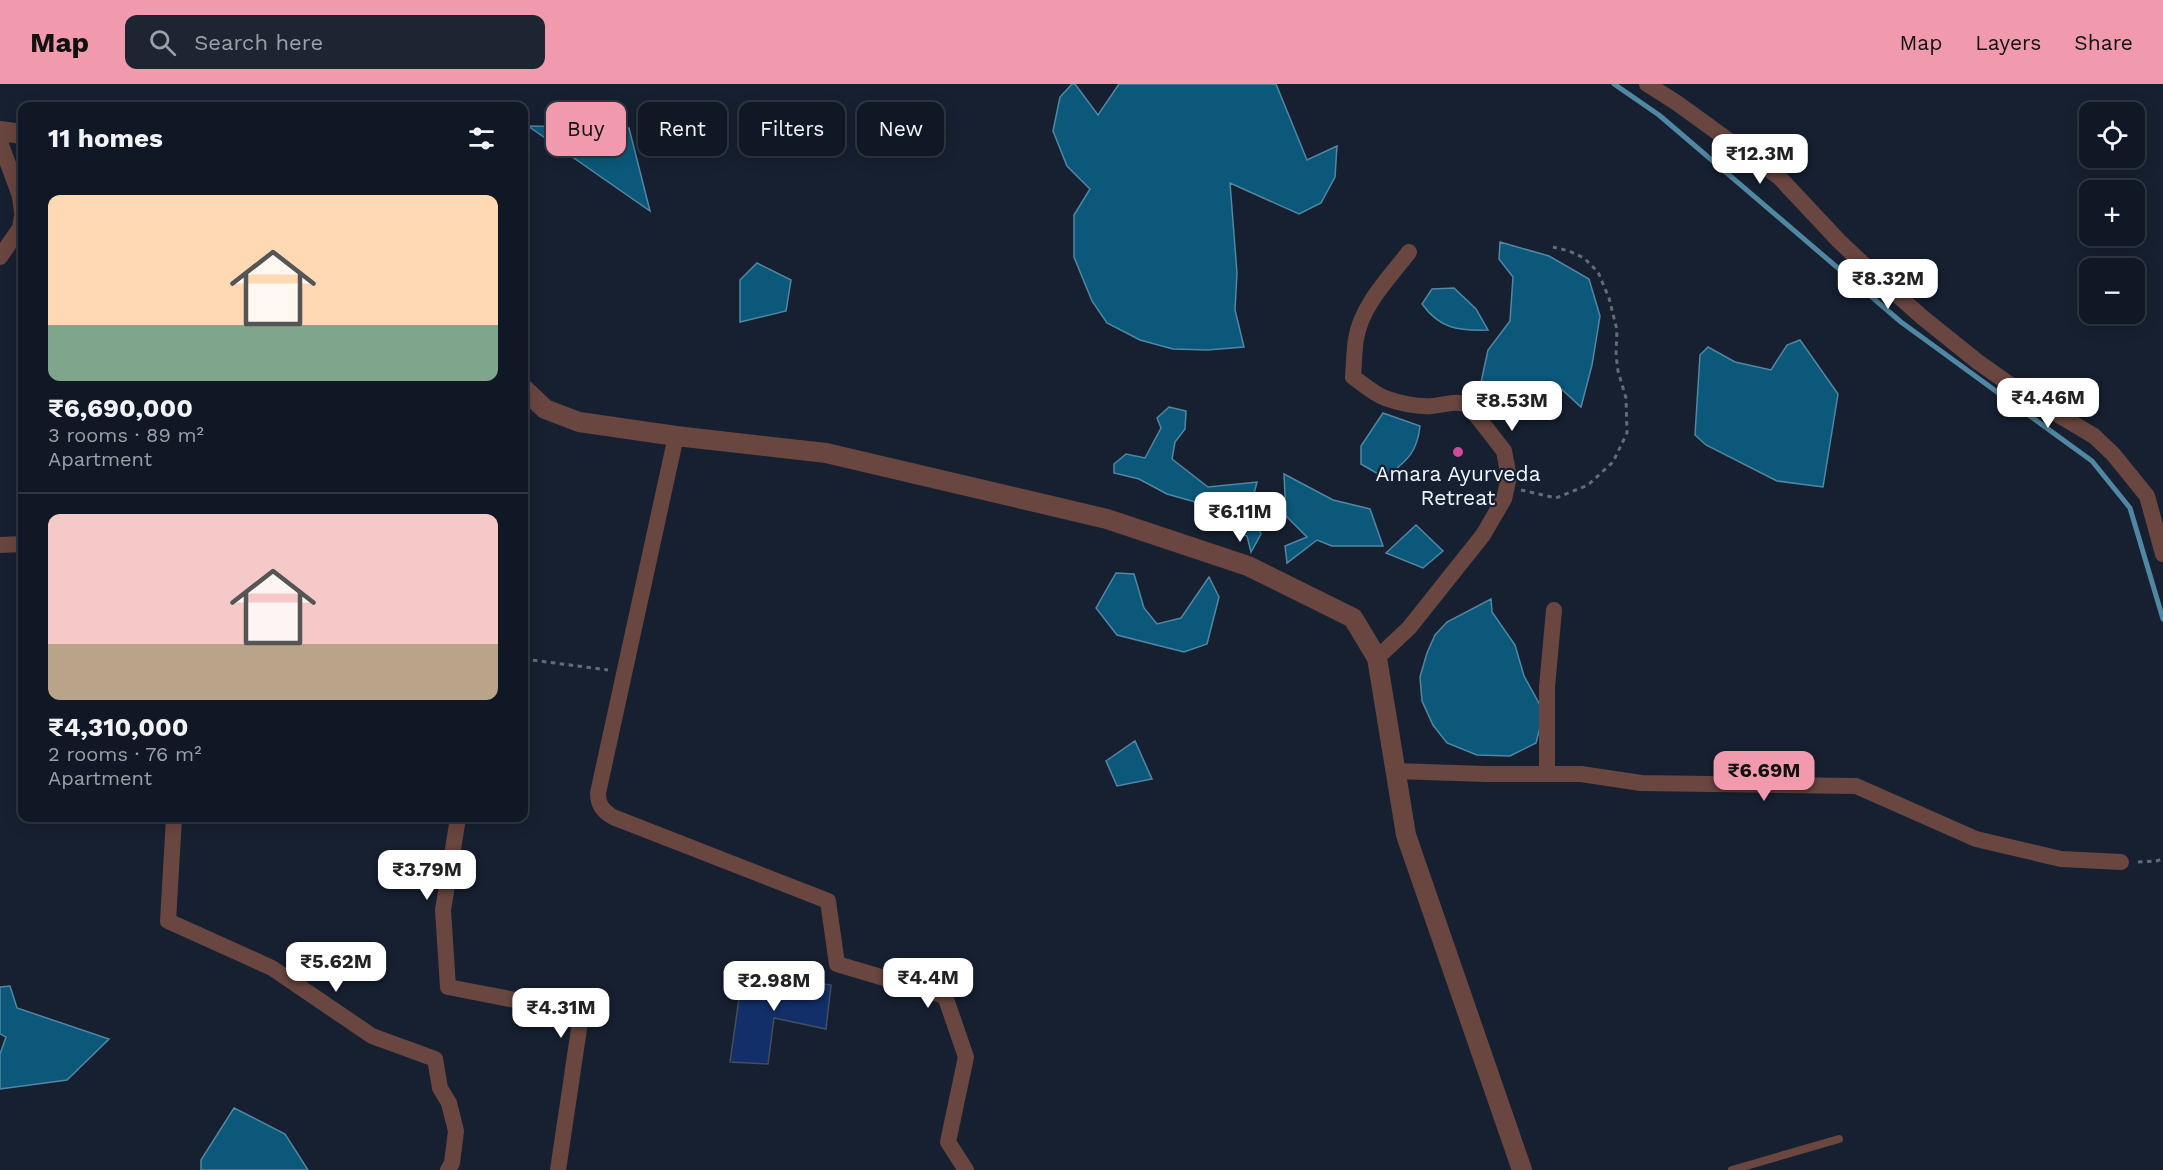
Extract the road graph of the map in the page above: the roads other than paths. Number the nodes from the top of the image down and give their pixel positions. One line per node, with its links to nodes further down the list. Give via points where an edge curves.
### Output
1 (1647, 84): 13 (street, via 1779,177 1877,277 1978,362 2094,436 2147,496)
2 (0, 131): 3 (street)
3 (18, 133)
4 (0, 142): 5 (street)
5 (18, 191)
6 (18, 231): 8 (street)
7 (1409, 252): 15 (street, via 1364,314 1356,338 1353,377 1384,398 1431,406 1463,402 1504,451 1509,477 1504,499 1484,535 1409,628)
8 (0, 257)
9 (528, 393): 10 (street, via 544,409 579,422)
10 (676, 436): 15 (street, via 826,453 1107,519 1248,566 1353,618); 24 (street, via 598,802 613,817 828,901 837,964 945,996 966,1057 948,1142)
11 (18, 544): 12 (street)
12 (0, 545)
13 (2163, 554)
14 (1554, 610): 17 (street, via 1547,687)
15 (1377, 658): 16 (street)
16 (1395, 771): 17 (street); 25 (street, via 1406,835)
17 (1547, 774): 20 (street, via 1581,774 1641,783 1856,786 1976,839 2061,859)
18 (174, 822): 22 (street, via 168,921 272,968 372,1036 435,1059 440,1088 449,1102 456,1131)
19 (458, 822): 23 (street, via 443,910 448,987 567,1010 579,1021)
20 (2121, 862)
21 (1839, 1139): 26 (lane)
22 (448, 1170)
23 (558, 1170)
24 (966, 1170)
25 (1522, 1170)
26 (1732, 1170)

